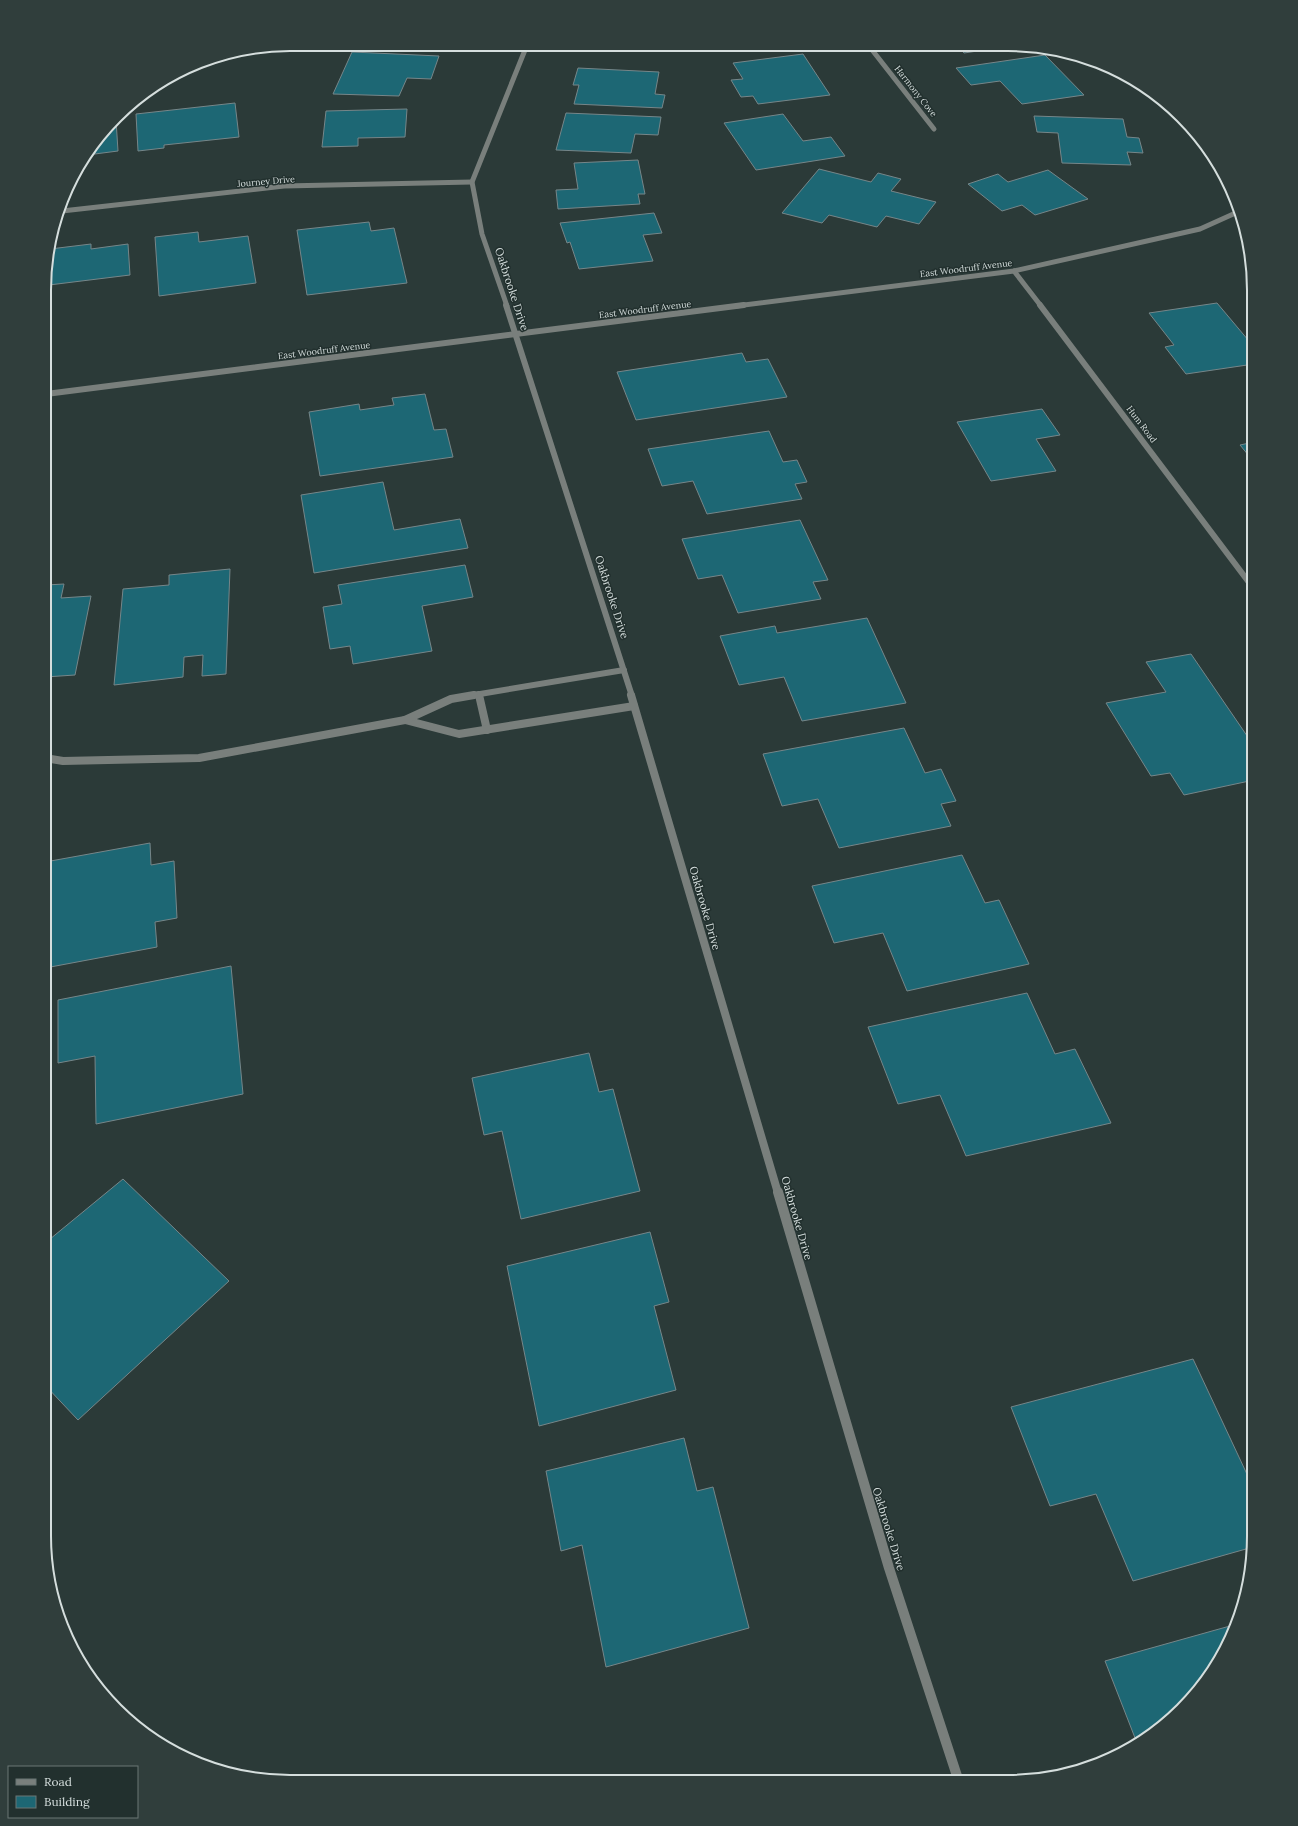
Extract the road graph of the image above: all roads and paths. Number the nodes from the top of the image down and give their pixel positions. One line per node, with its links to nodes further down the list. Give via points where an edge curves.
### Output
1 (525, 51): 4 (street)
2 (873, 51): 3 (street, Harmony Cove)
3 (934, 129)
4 (472, 182): 5 (street, Journey Drive, via 284,186); 8 (street, Oakbrooke Drive, via 482,234)
5 (65, 211)
6 (1234, 214): 7 (street, East Woodruff Avenue, via 1200,229)
7 (1014, 271): 8 (street, East Woodruff Avenue); 10 (street, Hum Road)
8 (515, 334): 9 (street, East Woodruff Avenue); 11 (street, Oakbrooke Drive)
9 (51, 393)
10 (1247, 580)
11 (624, 670): 12 (street); 13 (street, Oakbrooke Drive)
12 (479, 695): 14 (street, via 451,699); 15 (street)
13 (634, 706): 15 (street); 17 (street, Oakbrooke Drive, via 887,1560)
14 (405, 720): 15 (street, via 459,734); 16 (street, via 199,758 63,761)
15 (487, 730)
16 (51, 759)
17 (957, 1775)

